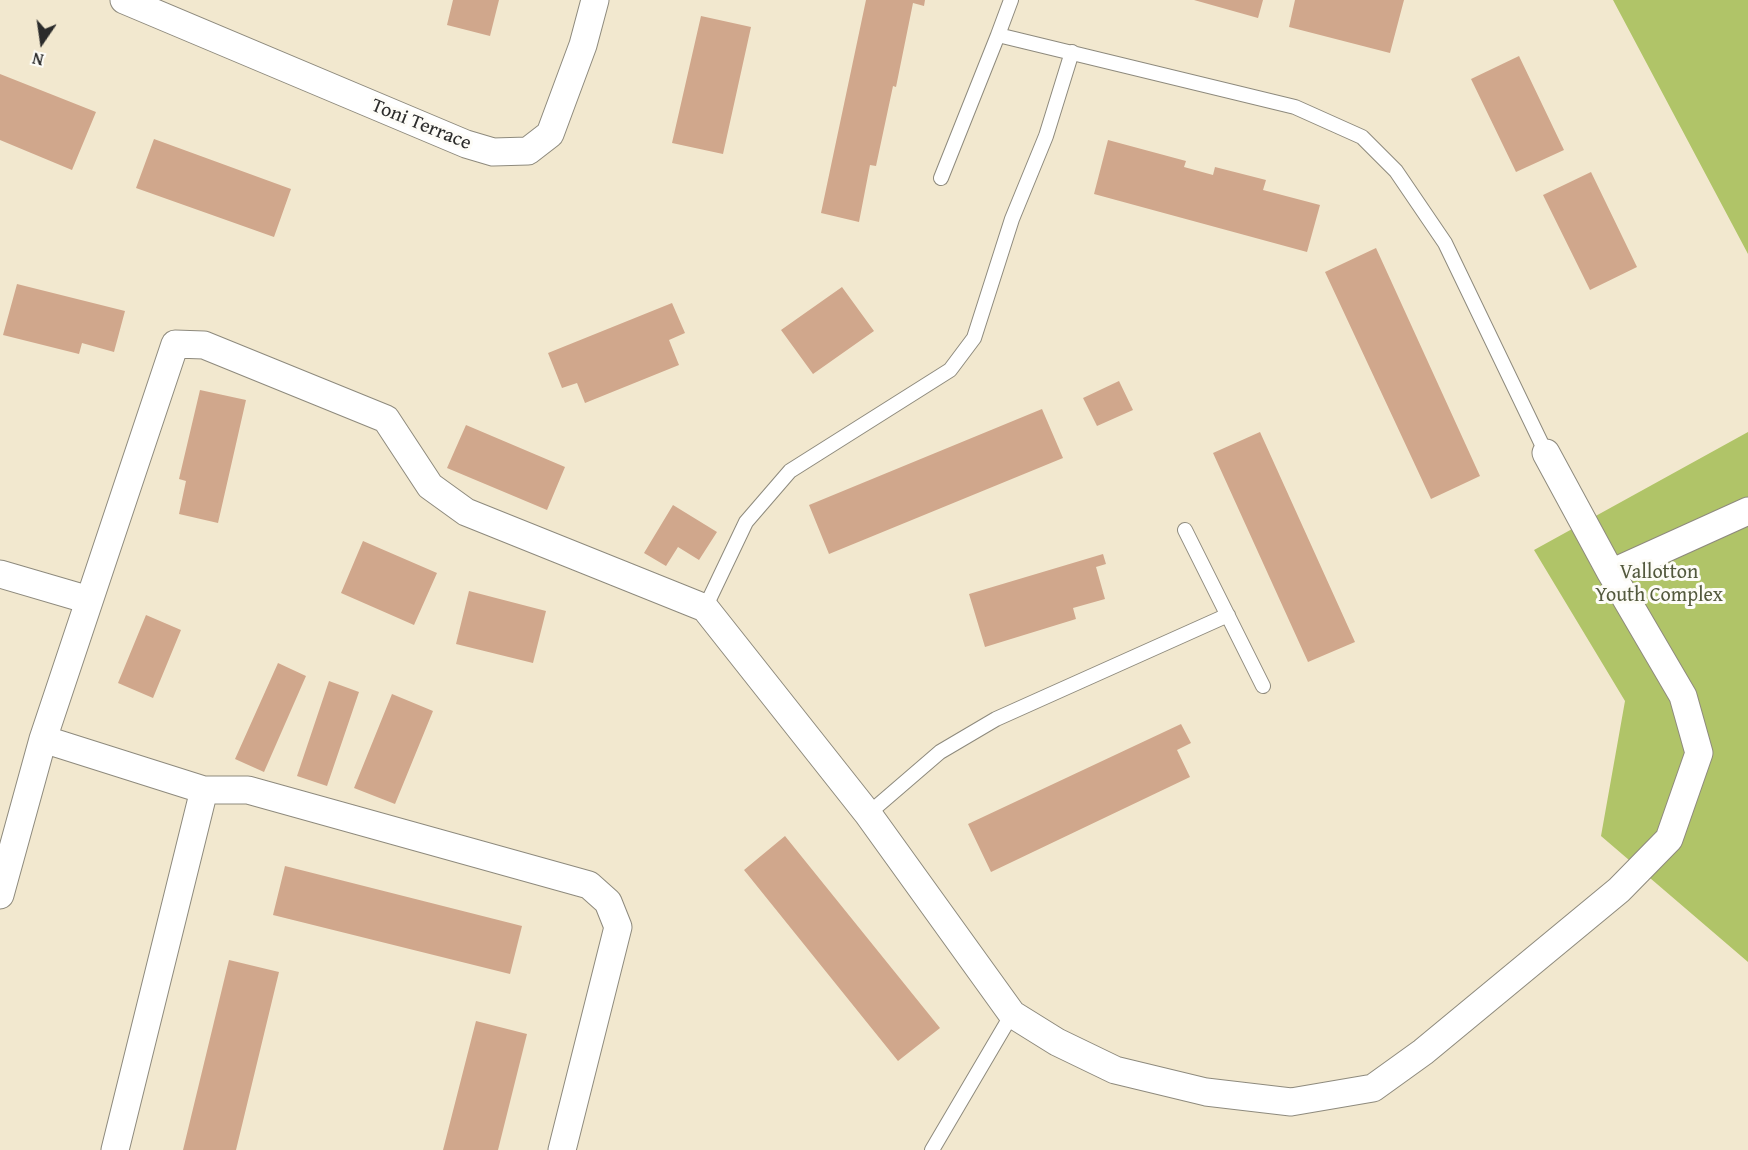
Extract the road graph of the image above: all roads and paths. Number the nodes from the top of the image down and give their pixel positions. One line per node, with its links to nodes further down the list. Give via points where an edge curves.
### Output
1 (124, 0): 4 (street, Toni Terrace)
2 (595, 0): 4 (street, Toni Terrace, via 550,134 528,151 493,152 466,144)
3 (1011, 0): 5 (lane)
4 (164, 8)
5 (998, 35): 6 (lane); 7 (lane)
6 (1072, 52): 8 (lane, via 1295,106 1362,137 1396,171 1445,243); 14 (lane, via 974,338 950,370 790,471 746,522)
7 (941, 178)
8 (1546, 453): 11 (street)
9 (1748, 511): 11 (street)
10 (1185, 530): 15 (lane)
11 (1611, 573): 21 (street, via 1683,696 1699,753 1669,839 1619,890 1414,1058 1373,1088 1291,1102 1206,1092 1115,1070 1056,1042)
12 (0, 574): 13 (street)
13 (89, 600): 14 (street, via 175,344 204,345 386,418 430,486 466,512); 17 (street)
14 (705, 608): 19 (street)
15 (1228, 615): 16 (lane); 19 (lane, via 996,719 940,752)
16 (1263, 686)
17 (43, 739): 18 (street); 20 (street)
18 (204, 790): 22 (street); 23 (street, via 248,790 589,885 608,902 618,927)
19 (868, 813): 21 (street)
20 (0, 895)
21 (1012, 1014): 24 (lane)
22 (115, 1150)
23 (562, 1150)
24 (932, 1150)

